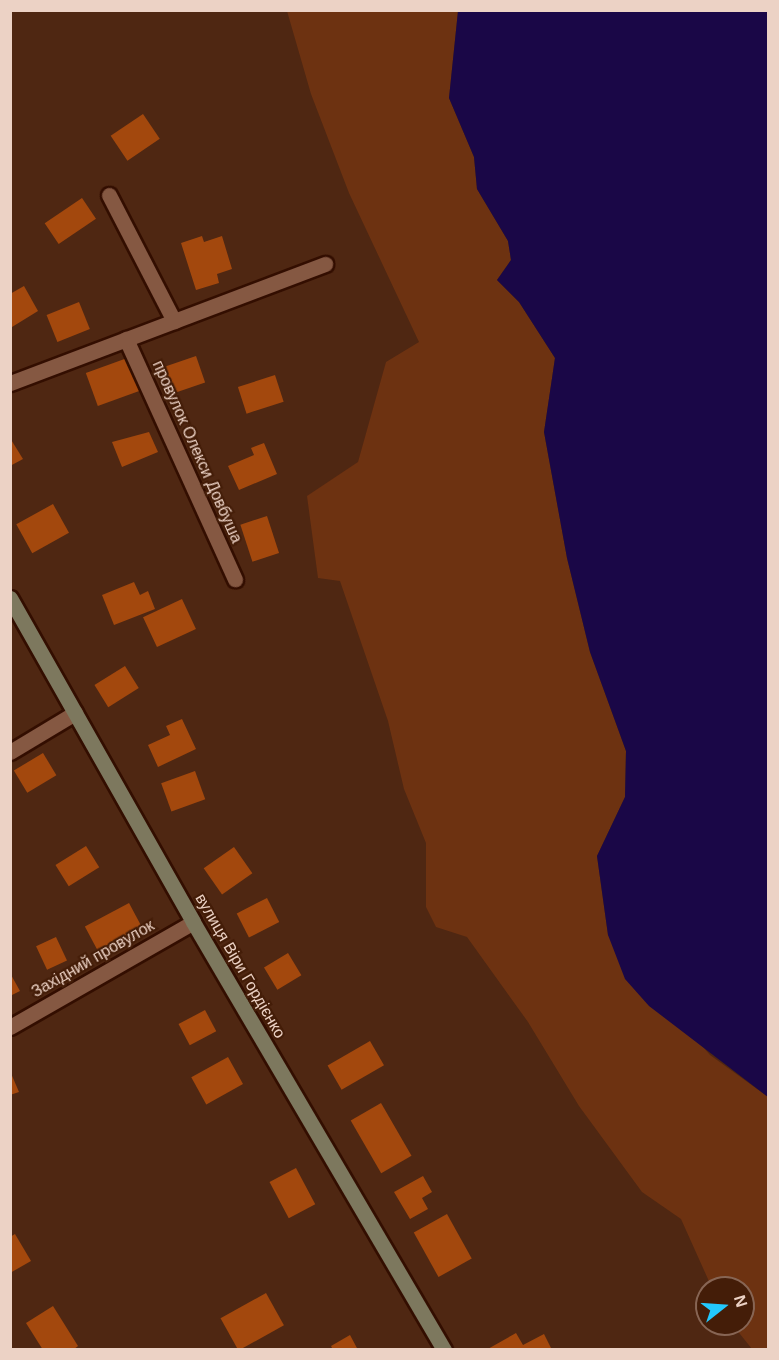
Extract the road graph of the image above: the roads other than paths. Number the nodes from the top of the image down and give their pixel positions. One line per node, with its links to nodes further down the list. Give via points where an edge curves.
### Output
1 (110, 195): 3 (street)
2 (325, 264): 3 (street)
3 (174, 321): 4 (street)
4 (126, 339): 5 (street); 6 (street, провулок Олекси Довбуша)
5 (10, 383)
6 (236, 579)
7 (10, 598): 8 (street, вулиця Віри Гордієнко)
8 (75, 713): 9 (street); 10 (street, вулиця Віри Гордієнко)
9 (10, 752)
10 (193, 922): 11 (street, Західний провулок); 12 (street, вулиця Віри Гордієнко)
11 (10, 1027)
12 (444, 1350)

